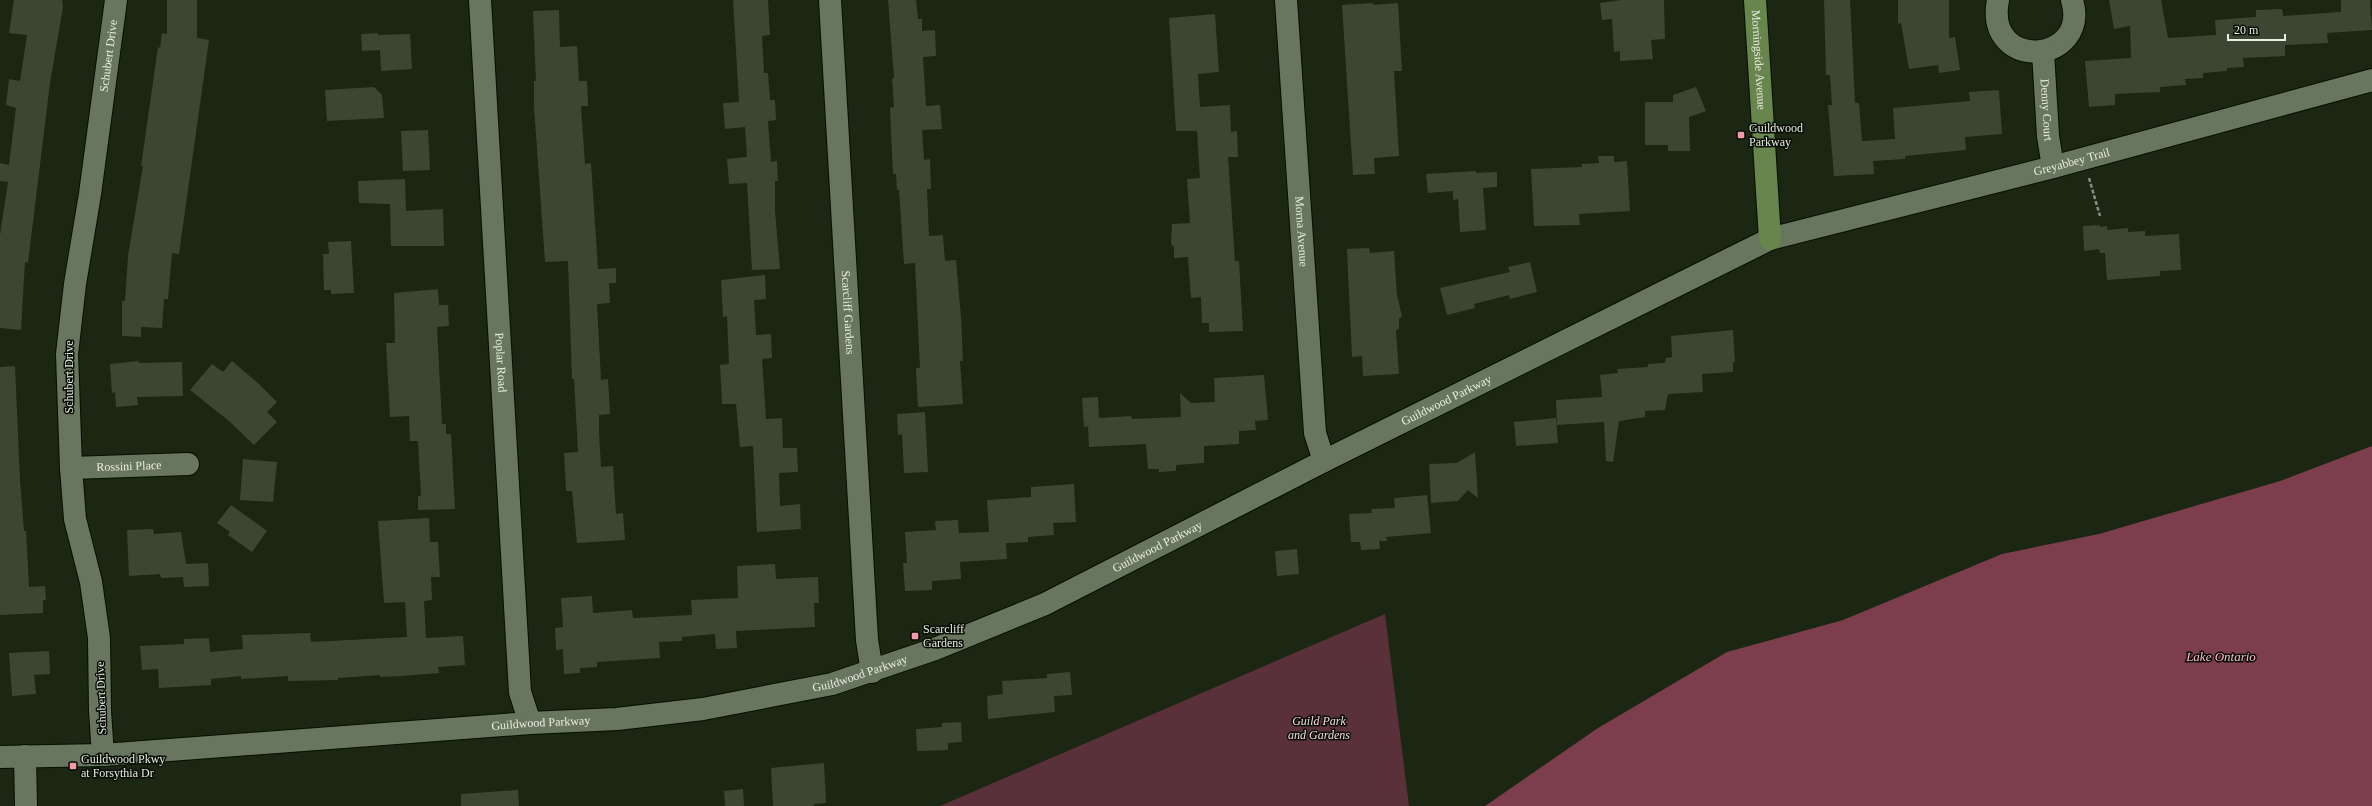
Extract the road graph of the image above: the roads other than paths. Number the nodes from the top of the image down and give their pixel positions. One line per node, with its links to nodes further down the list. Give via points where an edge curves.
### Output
1 (116, 0): 14 (street, Schubert Drive, via 67,354)
2 (480, 0): 16 (street, Poplar Road, via 520,692)
3 (830, 0): 15 (street, Scarcliff Gardens, via 867,640)
4 (1286, 0): 12 (street, Morna Avenue, via 1315,433)
5 (1755, 0): 11 (main road, Morningside Avenue)
6 (1998, 0): 8 (street, via 1997,24 2003,35 2011,44 2022,50)
7 (2072, 0): 8 (street, via 2075,10 2074,23 2068,36 2058,45)
8 (2043, 52): 10 (street, Denny Court, via 2048,136)
9 (2372, 80): 10 (street, Greyabbey Trail)
10 (2053, 167): 11 (street, Greyabbey Trail)
11 (1770, 239): 12 (street, Guildwood Parkway)
12 (1324, 461): 15 (street, Guildwood Parkway, via 1045,604)
13 (188, 464): 14 (street, Rossini Place)
14 (71, 468): 17 (street, Schubert Drive, via 75,519 91,582 99,638)
15 (872, 672): 16 (street, Guildwood Parkway, via 832,684 703,709 616,719)
16 (530, 723): 17 (street, Guildwood Parkway)
17 (103, 754): 18 (street, Guildwood Parkway)
18 (25, 756): 19 (street, Guildwood Parkway); 20 (street)
19 (0, 757)
20 (26, 806)

